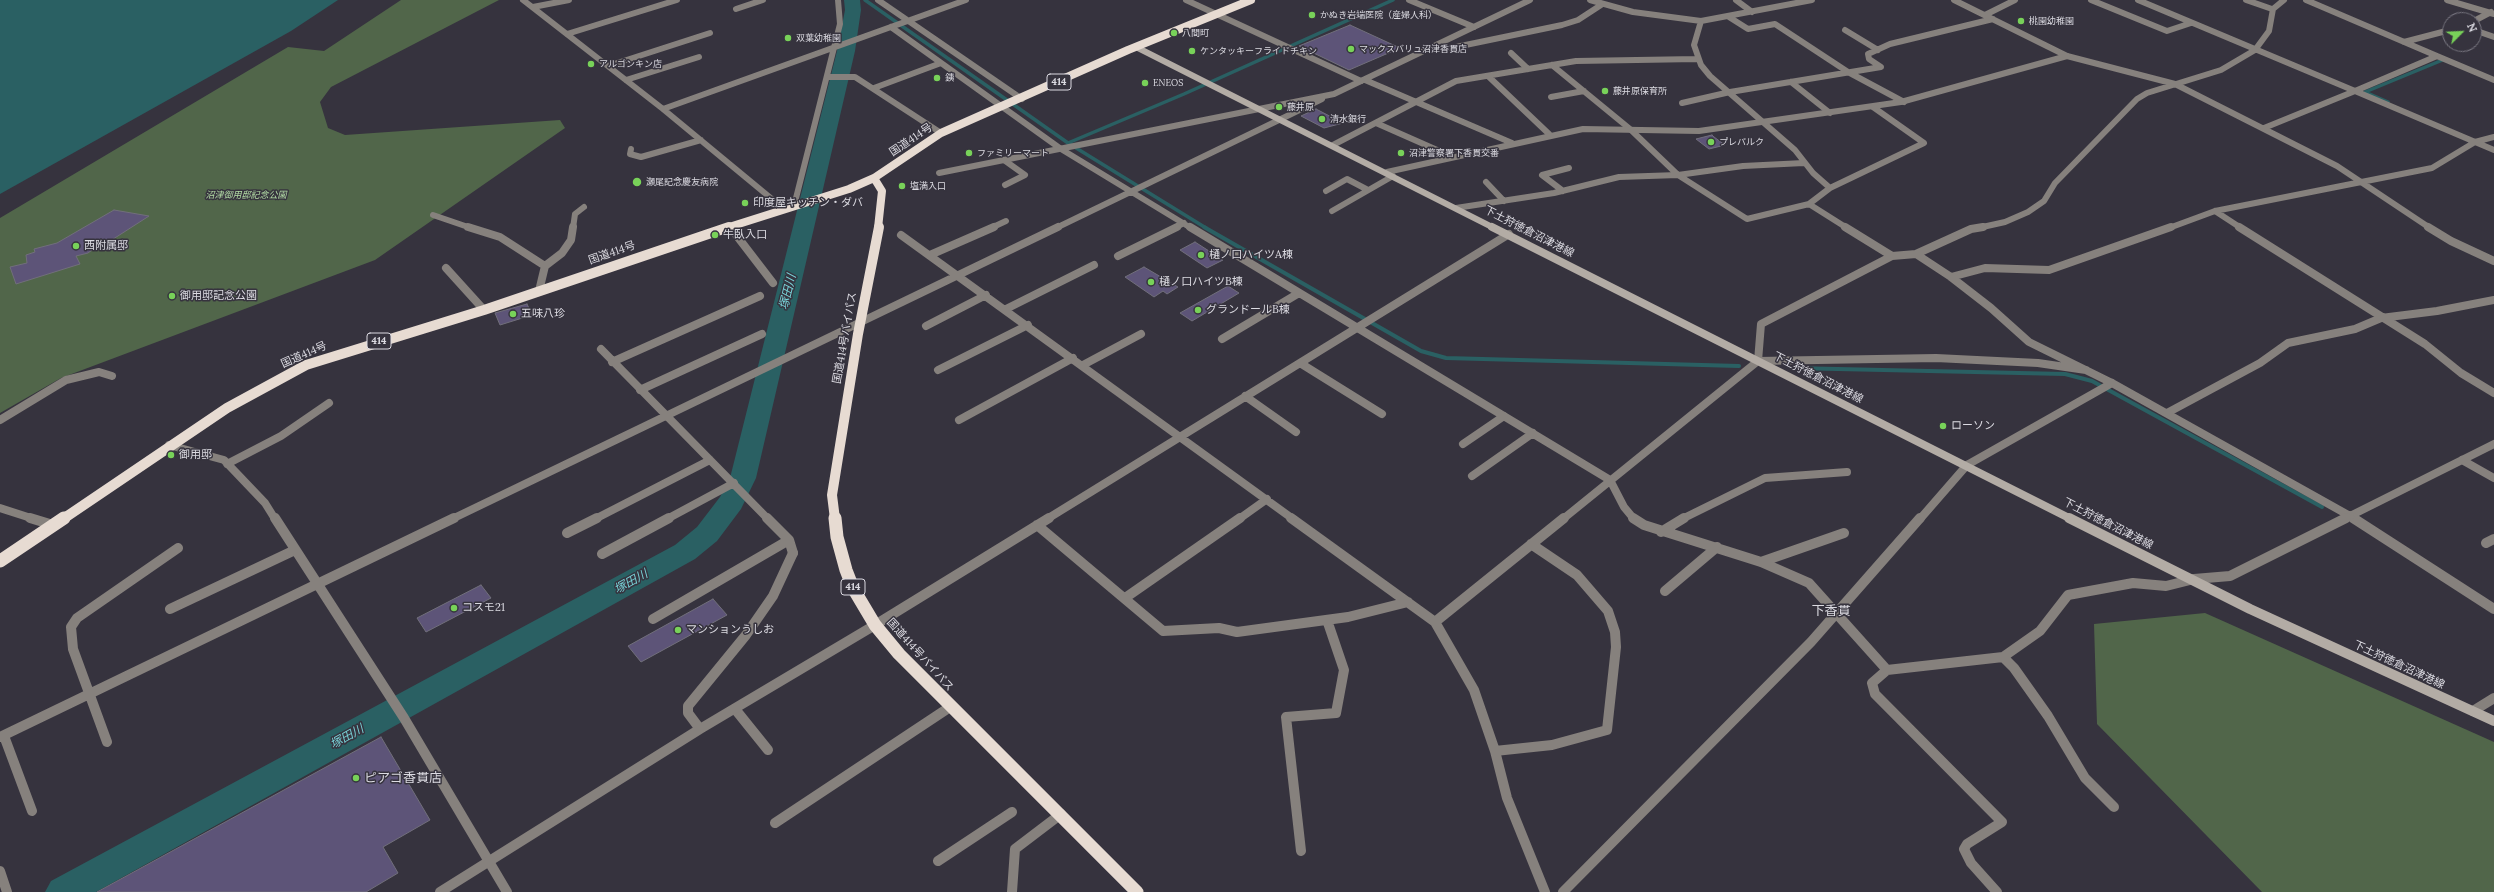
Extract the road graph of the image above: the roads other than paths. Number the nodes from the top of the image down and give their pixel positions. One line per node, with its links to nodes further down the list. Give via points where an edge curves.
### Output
1 (523, 0): 24 (street)
2 (569, 0): 24 (street)
3 (677, 0): 43 (street)
4 (763, 0): 25 (street)
5 (838, 0): 46 (street, via 840,24)
6 (878, 0): 34 (street)
7 (966, 0): 34 (street)
8 (1186, 0): 29 (street)
9 (1251, 0): 29 (highway, 国道414号 / 414)
10 (1409, 0): 38 (street)
11 (1530, 0): 38 (street)
12 (1590, 0): 23 (street)
13 (1736, 0): 27 (street)
14 (1812, 0): 27 (street)
15 (1954, 0): 30 (street)
16 (2015, 0): 30 (street)
17 (2091, 0): 36 (street, via 2167,32)
18 (2138, 0): 36 (street)
19 (2246, 0): 26 (street)
20 (2284, 0): 26 (street)
21 (2306, 0): 45 (street)
22 (2447, 0): 28 (street)
23 (1601, 4): 35 (street, via 1633,12); 48 (street, via 1578,20 1562,25 1451,48)
24 (533, 7): 43 (street)
25 (736, 9)
26 (2272, 9): 50 (street, via 2269,31)
27 (1752, 12): 31 (street)
28 (2492, 12): 32 (street)
29 (1217, 14): 47 (highway, 国道414号 / 414); 65 (street)
30 (1985, 15): 33 (street)
31 (1729, 17): 35 (street); 60 (street, via 1748,30 1775,24)
32 (2482, 17)
33 (1993, 19): 49 (street, via 1890,44); 52 (street)
34 (908, 21): 37 (street); 74 (street)
35 (1701, 21): 55 (street, via 1694,45)
36 (2191, 23): 50 (street)
37 (891, 27): 46 (street); 56 (street)
38 (1474, 27): 48 (street)
39 (1845, 30): 49 (street)
40 (2442, 32): 45 (street)
41 (710, 33): 58 (street)
42 (2482, 33): 44 (street)
43 (567, 34): 58 (street)
44 (2494, 38)
45 (2404, 42): 53 (street)
46 (837, 46): 62 (street); 80 (street)
47 (1136, 47): 74 (highway, 国道414号 / 414); 81 (main road, 下土狩徳倉沼津港線)
48 (1433, 47): 65 (street)
49 (1878, 50): 60 (street, via 1868,54 1869,59 1880,67)
50 (2255, 50): 67 (street, via 2221,70); 70 (street)
51 (1511, 53): 59 (street)
52 (2067, 56): 67 (street); 76 (street)
53 (2437, 56): 64 (street); 70 (street)
54 (699, 57): 63 (street)
55 (1697, 59): 57 (street, via 1576,61); 71 (street, via 1710,76)
56 (941, 63): 68 (street); 78 (street)
57 (1552, 65): 59 (street); 69 (street)
58 (608, 66): 63 (street)
59 (1528, 69): 61 (street)
60 (1848, 72): 66 (street); 76 (street)
61 (1488, 76): 75 (street, via 1456,81); 89 (street)
62 (829, 77): 68 (street, via 855,77); 116 (street)
63 (626, 80): 80 (street)
64 (2494, 80)
65 (1363, 81): 72 (street); 75 (street)
66 (1791, 82): 71 (street); 82 (street)
67 (2175, 84): 86 (street); 127 (street, via 2147,93 2132,103 2055,183 2044,201 2028,212 1998,225 1971,229)
68 (874, 88): 88 (street)
69 (1584, 91): 73 (street); 87 (street)
70 (2355, 91): 86 (street); 92 (street)
71 (1730, 92): 77 (street); 84 (street)
72 (1334, 94): 81 (street); 83 (street)
73 (1552, 97)
74 (1022, 99): 78 (highway, 国道414号 / 414)
75 (1416, 102): 85 (street); 93 (street)
76 (1904, 102): 79 (street)
77 (1682, 103)
78 (1004, 107): 88 (highway, 国道414号 / 414); 96 (street)
79 (1873, 107): 82 (street); 109 (street, via 1924,143)
80 (662, 109): 91 (street)
81 (1261, 109): 83 (main road, 下土狩徳倉沼津港線); 96 (street)
82 (1830, 113): 84 (street)
83 (1281, 119): 94 (main road, 下土狩徳倉沼津港線); 111 (street)
84 (1764, 122): 87 (street, via 1699,131); 100 (street, via 1795,150)
85 (1376, 123): 94 (street); 98 (street)
86 (2264, 128): 107 (street)
87 (1630, 129): 89 (street, via 1583,128); 104 (street)
88 (941, 133): 105 (highway, 国道414号 / 414)
89 (1549, 134): 93 (street)
90 (2494, 137): 92 (street)
91 (700, 140): 95 (street, via 646,156 634,156 629,152); 116 (street)
92 (2475, 142): 97 (street); 107 (street, via 2432,168)
93 (1512, 143): 98 (street)
94 (1333, 145): 103 (main road, 下土狩徳倉沼津港線)
95 (631, 149)
96 (1061, 149): 99 (street); 111 (street)
97 (2494, 150)
98 (1453, 157): 103 (street)
99 (1004, 160): 102 (street); 108 (street, via 1025,175)
100 (1804, 163): 104 (street, via 1743,166); 109 (street)
101 (1569, 168): 113 (street, via 1542,175)
102 (939, 173)
103 (1390, 174): 110 (street); 118 (main road, 下土狩徳倉沼津港線)
104 (1678, 175): 113 (street, via 1619,177); 115 (street, via 1747,219)
105 (874, 178): 116 (highway, 国道414号 / 414, via 849,189); 146 (highway, 国道414号バイパス / 414, via 882,191 882,209)
106 (1486, 182): 114 (street)
107 (2363, 182): 120 (street); 131 (street, via 2444,237)
108 (1005, 185)
109 (1830, 188): 115 (street)
110 (1368, 190): 112 (street, via 1347,179); 119 (street)
111 (1132, 191): 123 (street); 135 (street)
112 (1326, 191)
113 (1563, 191): 114 (street)
114 (1504, 201): 118 (street)
115 (1809, 204): 130 (street)
116 (792, 206): 124 (highway, 国道414号 / 414)
117 (584, 207): 133 (street, via 575,214 571,240 562,253)
118 (1456, 208): 125 (main road, 下土狩徳倉沼津港線)
119 (1332, 211)
120 (2215, 212): 136 (street, via 2049,270 1985,268); 145 (street)
121 (433, 215): 133 (street, via 500,237)
122 (1006, 221): 128 (street)
123 (1184, 223): 129 (street); 139 (street)
124 (730, 226): 137 (street); 138 (highway, 国道414号 / 414)
125 (1509, 234): 149 (street); 155 (main road, 下土狩徳倉沼津港線)
126 (901, 235): 128 (street)
127 (1916, 254): 130 (street); 136 (street)
128 (930, 255): 135 (street)
129 (1118, 256)
130 (1892, 256): 155 (street, via 1761,324)
131 (2494, 261)
132 (1094, 265): 144 (street)
133 (545, 266): 138 (street)
134 (446, 268): 143 (street)
135 (958, 275): 140 (street); 146 (street)
136 (1951, 277): 160 (street, via 2029,342)
137 (773, 283)
138 (539, 291): 143 (highway, 国道414号 / 414)
139 (1299, 293): 149 (street); 152 (street)
140 (986, 295): 144 (street); 148 (street)
141 (760, 296): 156 (street)
142 (2494, 300): 145 (street)
143 (484, 310): 178 (highway, 国道414号 / 414, via 306,365 227,408)
144 (1006, 310): 147 (street)
145 (2381, 318): 164 (street, via 2425,344 2461,373); 167 (street, via 2355,329 2305,338 2283,345 2260,363)
146 (861, 320): 169 (street); 215 (highway, 国道414号バイパス / 414, via 832,495 837,537 846,570 853,588)
147 (1028, 325): 154 (street); 159 (street)
148 (926, 326)
149 (1360, 326): 157 (street); 170 (street)
150 (762, 334): 163 (street)
151 (1141, 334): 158 (street)
152 (1222, 339)
153 (601, 350): 156 (street)
154 (1073, 358): 158 (street); 172 (street)
155 (1758, 361): 160 (street, via 1936,358 2038,362); 182 (main road, 下土狩徳倉沼津港線); 186 (street)
156 (612, 362): 163 (street)
157 (1300, 363): 165 (street); 168 (street)
158 (1083, 365): 175 (street)
159 (938, 370)
160 (2086, 370): 162 (street)
161 (112, 376): 171 (street, via 99,372 66,380)
162 (2112, 383): 167 (street); 182 (street)
163 (640, 390): 169 (street)
164 (2494, 393)
165 (1245, 396): 173 (street); 175 (street)
166 (329, 403): 181 (street, via 281,436)
167 (2167, 413): 190 (street)
168 (1382, 414)
169 (666, 416): 179 (street); 205 (street)
170 (1504, 416): 174 (street); 176 (street)
171 (0, 420)
172 (959, 420)
173 (1296, 432)
174 (1533, 433): 184 (street); 186 (street)
175 (1181, 436): 188 (street); 192 (street)
176 (1463, 444)
177 (2494, 444): 180 (street)
178 (169, 445): 181 (street, via 214,456); 191 (highway, 国道414号 / 414)
179 (710, 460): 187 (street); 194 (street)
180 (2462, 460): 185 (street); 190 (street)
181 (227, 464): 200 (street, via 265,503)
182 (1967, 465): 204 (main road, 下土狩徳倉沼津港線); 211 (street)
183 (1847, 472): 193 (street, via 1765,478 1673,523)
184 (1472, 476)
185 (2494, 478)
186 (1610, 480): 193 (street, via 1624,507 1634,519); 197 (street)
187 (732, 481): 196 (street); 201 (street)
188 (1267, 499): 207 (street); 208 (street)
189 (0, 508): 191 (street)
190 (2350, 516): 204 (street, via 2230,576); 210 (street)
191 (53, 525): 202 (highway, 国道414号 / 414)
192 (1037, 525): 207 (street); 215 (street)
193 (1660, 532): 198 (street)
194 (567, 533)
195 (1844, 533): 203 (street)
196 (789, 540): 212 (street); 224 (street, via 793,553 774,596 746,636 688,706 688,713)
197 (1531, 544): 214 (street); 228 (street, via 1577,575 1608,611 1615,632 1616,647 1607,730 1552,746)
198 (1717, 547): 203 (street); 206 (street)
199 (178, 548): 218 (street, via 77,618 71,627 73,649)
200 (295, 550): 205 (street); 209 (street)
201 (602, 554)
202 (0, 561)
203 (1761, 562): 211 (street, via 1809,583)
204 (2194, 580): 216 (street, via 2166,586 2133,583 2068,595 2040,631); 222 (main road, 下土狩徳倉沼津港線, via 2250,609)
205 (317, 584): 218 (street); 236 (street, via 404,718)
206 (1665, 591)
207 (1125, 598): 213 (street, via 1163,631 1219,628 1237,632)
208 (1408, 602): 213 (street); 214 (street)
209 (170, 609)
210 (2494, 609)
211 (1836, 612): 217 (street); 244 (street, via 1811,642)
212 (653, 619)
213 (1327, 620): 234 (street, via 1344,670 1336,713 1286,716)
214 (1435, 622): 228 (street, via 1474,690)
215 (875, 625): 220 (highway, 国道414号バイパス / 414); 221 (street)
216 (2003, 657): 217 (street); 229 (street, via 2036,697 2085,778)
217 (1887, 670): 245 (street, via 1872,683 1875,694 2002,822 1967,844 1964,849 1971,862)
218 (90, 694): 225 (street); 226 (street)
219 (2494, 698): 222 (street)
220 (950, 707): 232 (highway, 国道414号バイパス / 414); 233 (street)
221 (735, 709): 224 (street); 227 (street)
222 (2473, 711): 223 (main road, 下土狩徳倉沼津港線)
223 (2494, 721)
224 (700, 729): 236 (street)
225 (2, 736): 230 (street)
226 (107, 742)
227 (768, 750)
228 (1495, 751): 243 (street, via 1507,798)
229 (2114, 807)
230 (32, 811)
231 (1012, 812): 235 (street)
232 (1060, 814): 241 (street, via 1015,849); 242 (highway, 国道414号バイパス / 414)
233 (775, 823)
234 (1301, 851)
235 (938, 861)
236 (489, 862): 239 (street); 240 (street)
237 (0, 873): 238 (street)
238 (7, 892)
239 (440, 892)
240 (507, 892)
241 (1012, 892)
242 (1137, 892)
243 (1545, 892)
244 (1563, 892)
245 (1997, 892)

